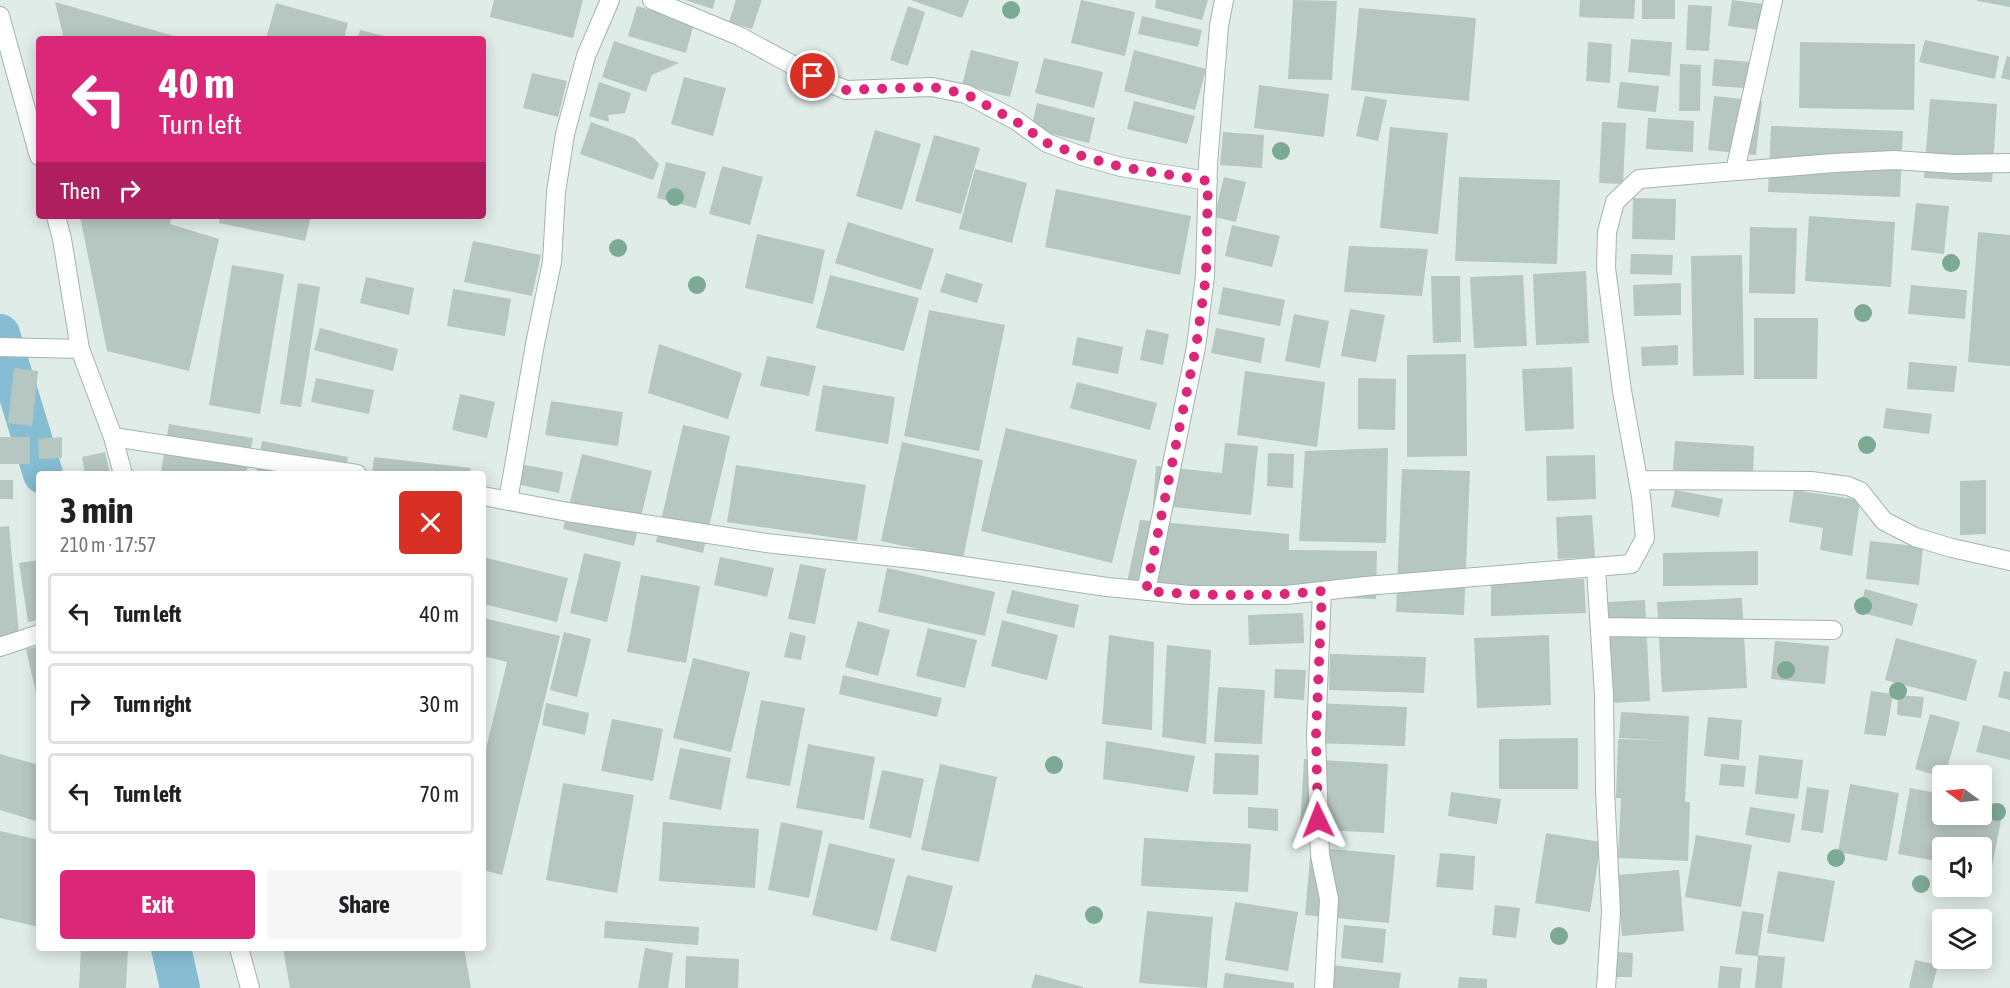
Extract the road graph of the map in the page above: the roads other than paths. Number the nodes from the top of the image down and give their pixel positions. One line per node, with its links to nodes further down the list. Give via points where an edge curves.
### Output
1 (610, 0): 18 (street, via 586,56 565,134 556,192 552,262)
2 (652, 0): 9 (street, via 739,36 846,90 932,87 966,94 1047,143 1082,156 1121,167)
3 (1224, 0): 9 (street)
4 (1773, 0): 8 (street)
5 (0, 16): 6 (street)
6 (36, 145)
7 (2010, 163): 8 (street, via 1894,160)
8 (1736, 171): 16 (street, via 1639,179 1615,202 1607,232 1606,268)
9 (1208, 181): 21 (street, via 1206,276 1196,347)
10 (57, 219): 12 (street)
11 (0, 346): 12 (street)
12 (80, 350): 13 (street)
13 (113, 437): 14 (street); 15 (street)
14 (122, 471)
15 (337, 471)
16 (1638, 480): 19 (street, via 1811,481 1848,486 1860,491 1884,521 1915,537); 20 (street, via 1645,538 1631,564)
17 (486, 497): 18 (street)
18 (508, 501): 21 (street, via 766,543)
19 (2010, 561)
20 (1596, 568): 22 (street); 23 (street)
21 (1146, 591): 22 (street, via 1190,595)
22 (1322, 591): 29 (street, via 1316,736 1320,855 1329,899)
23 (1600, 627): 24 (street); 30 (street, via 1611,912)
24 (1833, 630)
25 (36, 635): 26 (street)
26 (0, 647)
27 (240, 951): 28 (street)
28 (250, 988)
29 (1324, 988)
30 (1606, 988)

